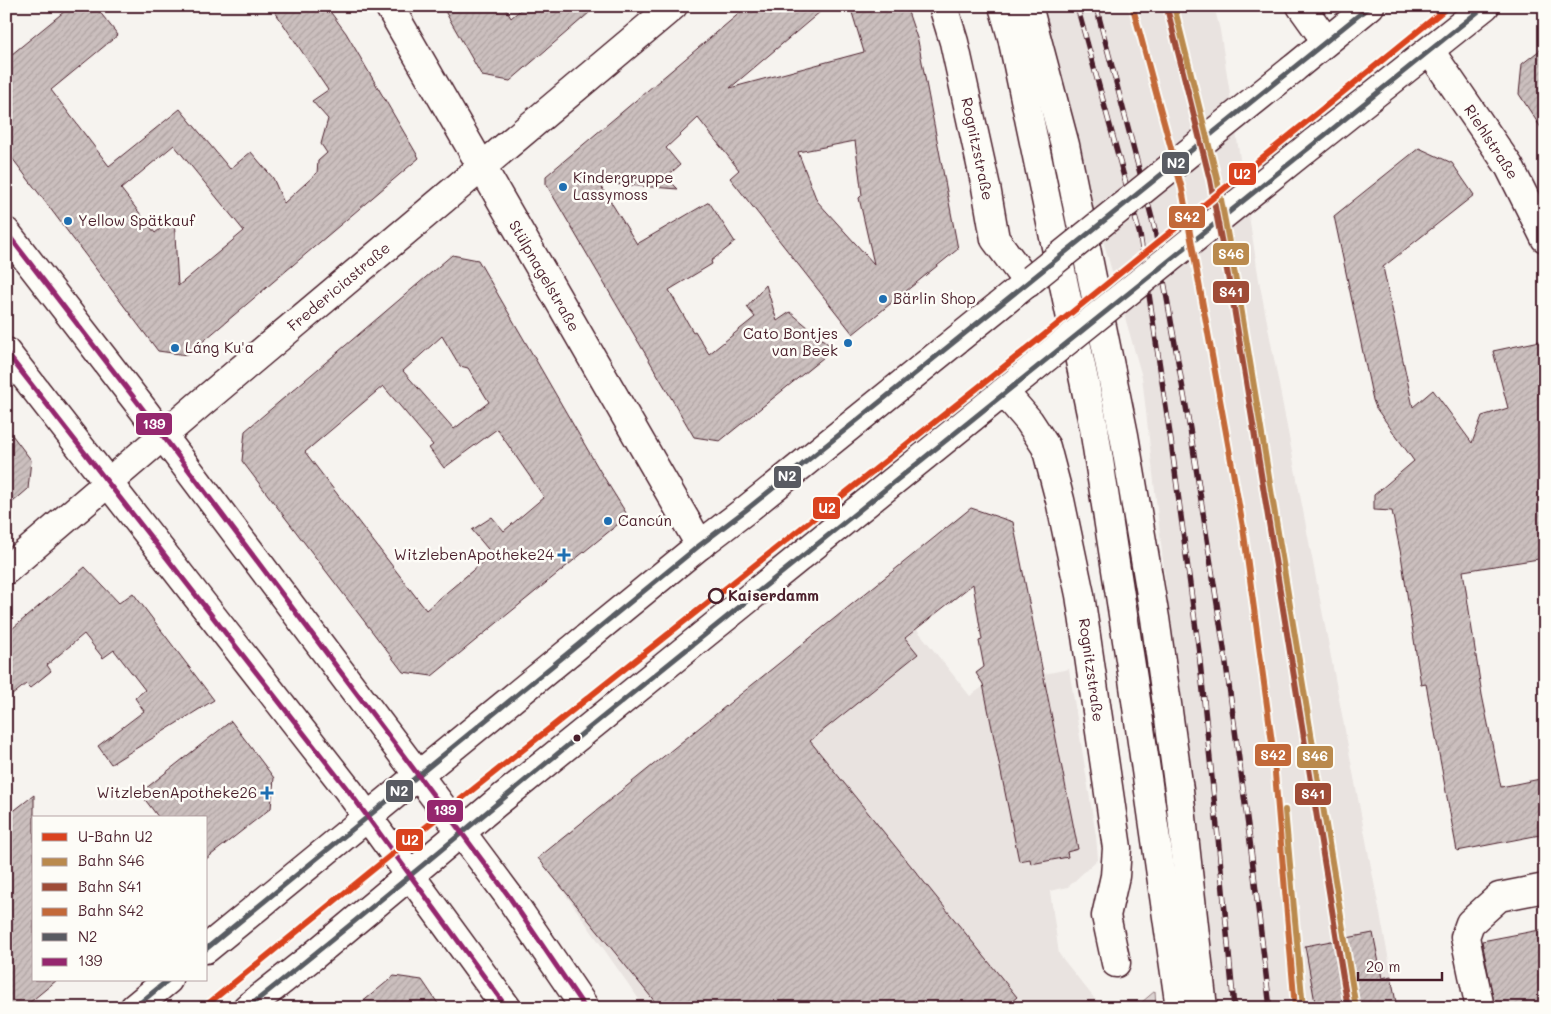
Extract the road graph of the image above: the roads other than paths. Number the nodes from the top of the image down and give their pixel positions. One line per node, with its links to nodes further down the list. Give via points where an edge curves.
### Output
1 (389, 6): 13 (main road, Stülpnagelstraße)
2 (673, 6): 13 (main road, Fredericiastraße)
3 (943, 6): 16 (main road, Rognitzstraße, via 954,42 995,239)
4 (997, 6): 10 (main road)
5 (1003, 6): 10 (main road)
6 (1028, 6): 36 (main road, via 1065,145 1124,435 1179,790)
7 (1301, 6): 11 (main road)
8 (1370, 6): 11 (main road)
9 (1486, 6): 12 (main road)
10 (1012, 37): 35 (main road, via 1094,428)
11 (1326, 41): 16 (main road, bridge)
12 (1430, 51): 15 (main road, Riehlstraße, via 1508,166); 18 (main road, bridge)
13 (482, 168): 19 (main road, Fredericiastraße); 21 (main road, Stülpnagelstraße)
14 (6, 232): 19 (main road)
15 (1545, 238)
16 (1030, 281): 21 (main road)
17 (6, 352): 20 (main road)
18 (1004, 392): 25 (main road); 29 (main road, Rognitzstraße, via 1046,447 1076,576 1117,848 1106,916)
19 (163, 436): 20 (main road, Fredericiastraße); 23 (main road)
20 (108, 484): 22 (main road, Fredericiastraße); 24 (main road)
21 (700, 545): 23 (main road)
22 (6, 570)
23 (418, 776): 24 (main road); 25 (main road)
24 (367, 817): 26 (main road); 28 (main road)
25 (461, 832): 26 (main road); 34 (main road)
26 (410, 875): 32 (main road); 33 (main road)
27 (1545, 888): 37 (main road, via 1499,897 1470,923 1466,937)
28 (208, 948)
29 (1116, 963)
30 (166, 982): 31 (main road)
31 (134, 1008)
32 (247, 1008)
33 (507, 1008)
34 (584, 1008)
35 (1180, 1008)
36 (1204, 1008)
37 (1480, 1008)

